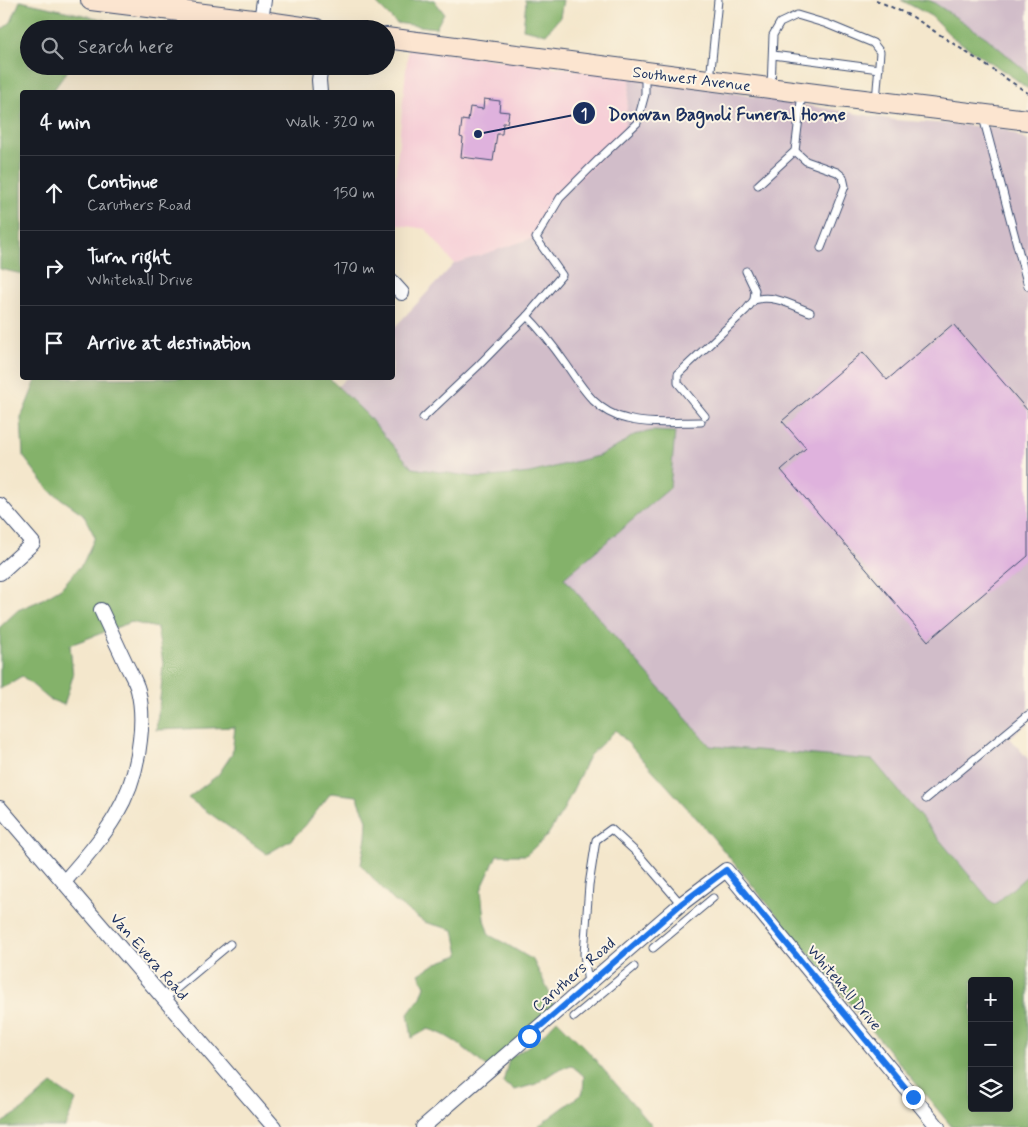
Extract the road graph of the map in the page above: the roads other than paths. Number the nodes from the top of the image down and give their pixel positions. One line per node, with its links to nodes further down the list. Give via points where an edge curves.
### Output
1 (91, 0): 4 (street)
2 (264, 0): 6 (street)
3 (718, 0): 12 (lane)
4 (111, 1): 5 (street)
5 (254, 20)
6 (261, 20)
7 (395, 39): 10 (street, Southwest Avenue)
8 (773, 55): 9 (lane); 9 (lane, via 773,35 780,23 797,15 873,43 880,52); 13 (lane)
9 (879, 69): 16 (lane)
10 (645, 71): 12 (street, Southwest Avenue); 26 (lane, via 645,94 638,123 560,198 536,238 562,275)
11 (320, 75): 14 (street)
12 (710, 80): 13 (street, Southwest Avenue)
13 (771, 88): 15 (street, Southwest Avenue)
14 (320, 90)
15 (802, 92): 16 (street, Southwest Avenue); 19 (lane)
16 (876, 102): 17 (street, Southwest Avenue)
17 (983, 114): 18 (street, Southwest Avenue); 23 (lane)
18 (1028, 120)
19 (795, 151): 20 (lane); 21 (lane, via 806,161 843,177 845,186)
20 (758, 185)
21 (821, 248)
22 (746, 271): 24 (lane, via 755,290)
23 (1028, 286)
24 (754, 300): 25 (lane, via 764,297); 26 (lane, via 678,374 678,383 703,419 651,422 627,419 609,412 583,390 550,342)
25 (810, 312)
26 (527, 316): 27 (lane)
27 (423, 418)
28 (0, 506): 29 (street, via 33,543)
29 (0, 573)
30 (101, 610): 35 (street, via 138,690 141,706 139,754 119,812)
31 (1028, 715): 32 (lane)
32 (926, 799)
33 (0, 808): 35 (street, Van Evera Road)
34 (726, 870): 37 (street, Caruthers Road); 48 (street, Whitehall Drive)
35 (64, 882): 44 (street, Van Evera Road)
36 (713, 898): 38 (lane)
37 (675, 908): 38 (lane); 42 (street, Caruthers Road); 42 (lane, via 638,854 611,829 596,840 584,954)
38 (681, 925): 40 (lane)
39 (230, 944): 44 (lane)
40 (653, 948)
41 (634, 967): 43 (lane)
42 (589, 983): 43 (lane); 47 (street, Caruthers Road)
43 (601, 994): 45 (lane)
44 (164, 999): 46 (street, Van Evera Road)
45 (574, 1017)
46 (274, 1127)
47 (423, 1127)
48 (938, 1127)

